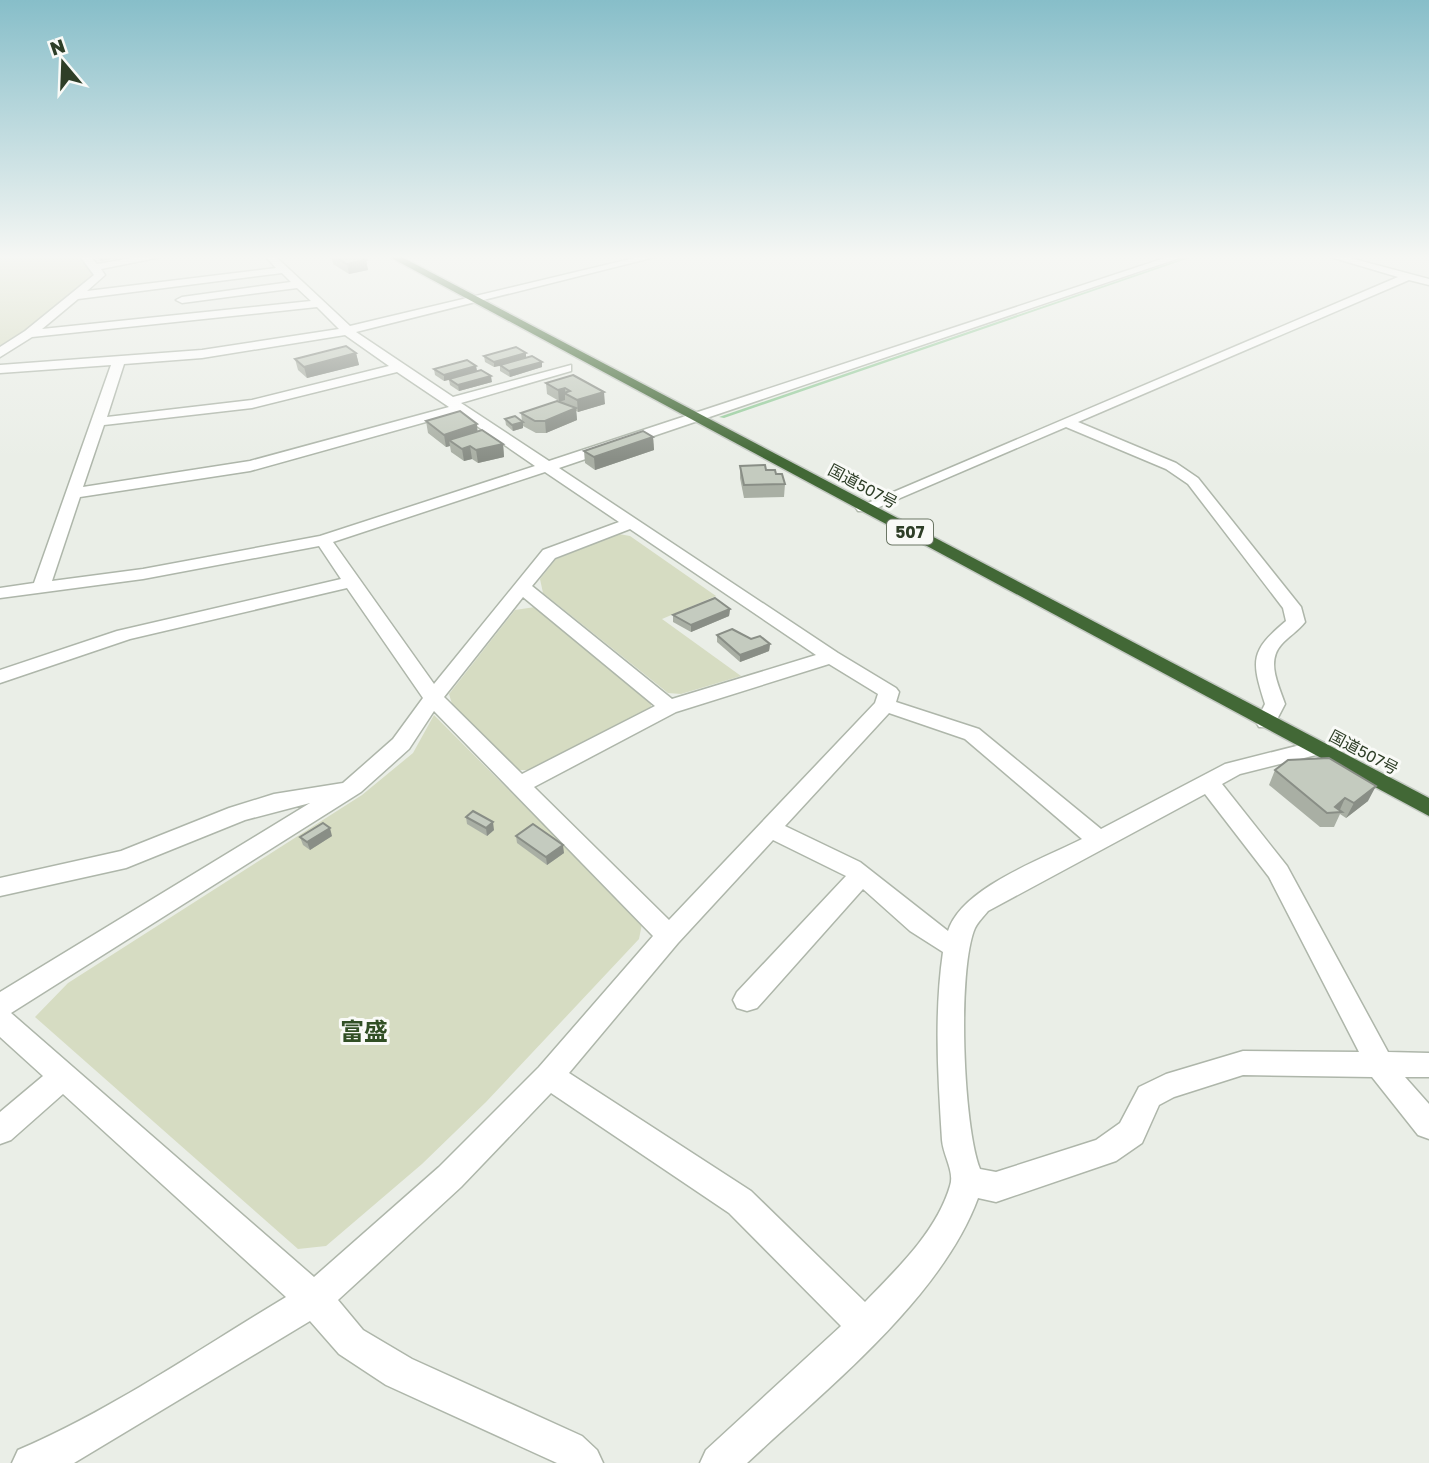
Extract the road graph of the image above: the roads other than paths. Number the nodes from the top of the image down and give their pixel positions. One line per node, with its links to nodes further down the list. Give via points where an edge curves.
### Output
1 (42, 323): 9 (street)
2 (132, 323): 9 (street)
3 (338, 323): 8 (street)
4 (383, 323): 8 (street)
5 (521, 323): 18 (highway, 国道507号 / 507)
6 (978, 323): 18 (street)
7 (1298, 323): 20 (street)
8 (348, 332): 11 (street, via 237,350); 12 (street)
9 (29, 334): 10 (street)
10 (0, 353)
11 (119, 360): 14 (street); 19 (street)
12 (398, 368): 17 (street); 19 (street, via 252,404)
13 (566, 368): 15 (street)
14 (0, 369)
15 (536, 377): 16 (street); 17 (street)
16 (554, 388)
17 (456, 405): 21 (street); 22 (street, via 326,449 174,481)
18 (694, 418): 21 (street); 23 (highway, 国道507号 / 507)
19 (96, 422): 22 (street)
20 (1065, 422): 23 (street); 35 (street, via 1171,466 1192,481 1292,607 1296,622 1265,647 1262,664 1275,704)
21 (546, 466): 24 (street); 25 (street)
22 (71, 493): 27 (street)
23 (864, 508): 35 (highway, 国道507号 / 507)
24 (632, 523): 28 (street, via 549,554); 30 (street)
25 (323, 540): 26 (street); 27 (street, via 238,558)
26 (353, 581): 31 (street, via 124,635); 32 (street)
27 (40, 588): 29 (street)
28 (523, 588): 32 (street); 34 (street)
29 (0, 593)
30 (831, 657): 33 (street, via 889,692); 34 (street)
31 (0, 677)
32 (433, 698): 38 (street); 39 (street, via 401,744)
33 (886, 705): 41 (street); 42 (street, via 972,734)
34 (669, 707): 38 (street)
35 (1266, 722): 36 (highway, 国道507号 / 507)
36 (1316, 748): 37 (street, via 1249,763); 40 (highway, 国道507号 / 507)
37 (1209, 782): 42 (street); 50 (street, via 1278,872)
38 (519, 785): 45 (street)
39 (353, 788): 44 (street, via 261,806 126,859); 48 (street)
40 (1429, 808)
41 (770, 828): 43 (street); 45 (street)
42 (1099, 840): 46 (street, via 979,904 963,924)
43 (862, 875): 46 (street, via 922,929); 47 (street)
44 (0, 887)
45 (669, 936): 53 (street)
46 (957, 947): 56 (street, via 954,1078 959,1153)
47 (747, 1000)
48 (0, 1006)
49 (0, 1020): 52 (street)
50 (1379, 1063): 51 (street); 54 (street); 56 (street, via 1243,1063 1149,1096 1131,1133 1105,1151 996,1187)
51 (1429, 1065)
52 (64, 1076): 55 (street); 57 (street)
53 (549, 1076): 57 (street, via 450,1177); 58 (street, via 740,1202)
54 (1429, 1125)
55 (0, 1130)
56 (968, 1181): 58 (street, via 960,1209 943,1239)
57 (313, 1299): 59 (street, via 145,1402); 60 (street, via 351,1342 389,1366 569,1449)
58 (865, 1326): 61 (street)
59 (31, 1463)
60 (584, 1463)
61 (719, 1463)

